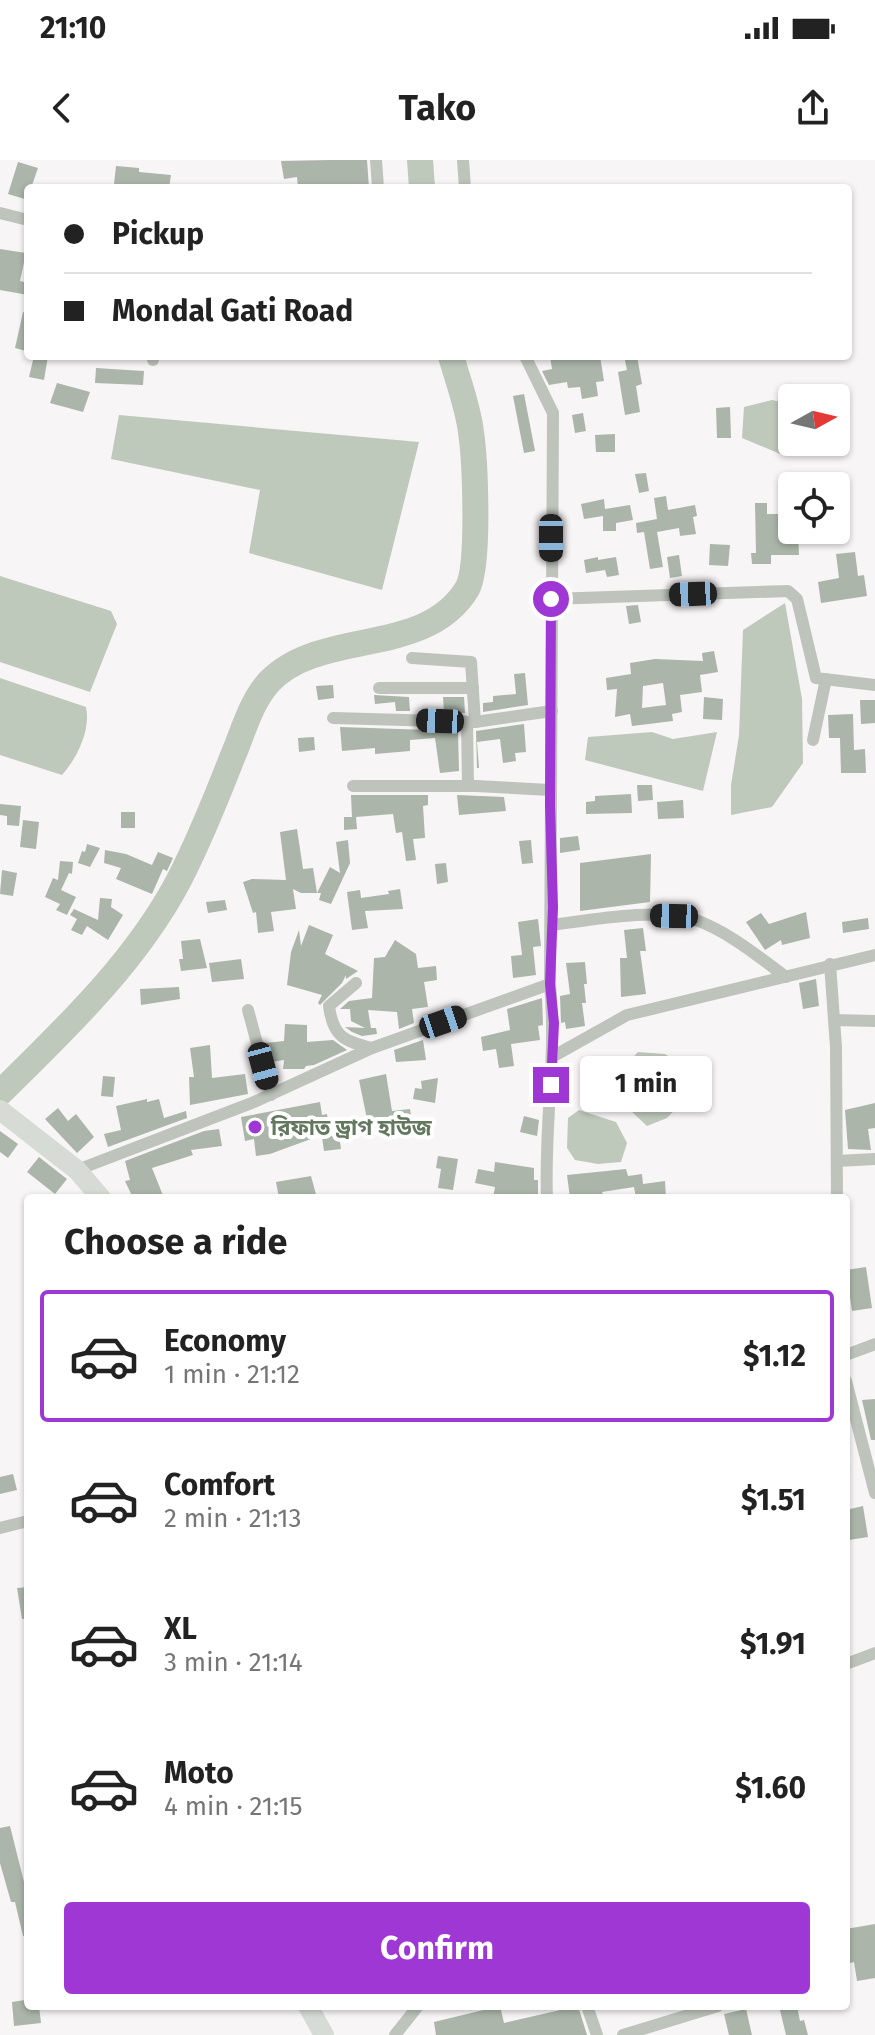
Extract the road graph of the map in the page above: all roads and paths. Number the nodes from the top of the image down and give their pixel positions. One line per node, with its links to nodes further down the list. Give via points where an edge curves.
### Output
1 (376, 160): 3 (street)
2 (463, 160): 4 (street)
3 (378, 184)
4 (465, 184)
5 (0, 213): 6 (street)
6 (24, 219)
7 (527, 360): 8 (street, via 553,413)
8 (551, 599): 10 (street, via 788,591 797,599 816,678); 14 (street)
9 (412, 658): 13 (street, via 471,662)
10 (826, 679): 11 (street); 17 (street)
11 (875, 685)
12 (379, 688): 13 (street)
13 (473, 688): 16 (street)
14 (552, 711): 16 (street); 20 (street)
15 (333, 718): 16 (street)
16 (471, 722): 19 (street)
17 (813, 740)
18 (353, 786): 19 (street)
19 (468, 786): 20 (street)
20 (550, 790): 21 (street)
21 (552, 925): 24 (street, via 641,916 695,919); 26 (street)
22 (875, 955): 23 (street)
23 (830, 964): 24 (street); 28 (street)
24 (786, 977): 31 (street, via 627,1015)
25 (356, 983): 30 (street, via 329,1006 331,1025 347,1042)
26 (550, 984): 30 (street); 31 (street)
27 (248, 1010): 32 (street)
28 (834, 1020): 29 (street); 35 (street)
29 (875, 1021)
30 (372, 1048): 32 (street)
31 (552, 1057): 38 (street)
32 (271, 1095): 36 (street)
33 (2, 1111): 36 (highway)
34 (875, 1159): 35 (street)
35 (837, 1161): 39 (street)
36 (77, 1170): 37 (highway)
37 (98, 1194)
38 (547, 1194)
39 (837, 1194)
40 (875, 1344): 41 (street)
41 (850, 1353)
42 (850, 1396): 43 (street)
43 (875, 1493)
44 (24, 1522): 45 (street)
45 (0, 1528)
46 (875, 1653): 47 (street)
47 (850, 1662)
48 (310, 2010): 52 (highway)
49 (415, 2010): 53 (street)
50 (588, 2010): 54 (street)
51 (705, 2010): 55 (street)
52 (324, 2035)
53 (395, 2035)
54 (597, 2035)
55 (623, 2035)

